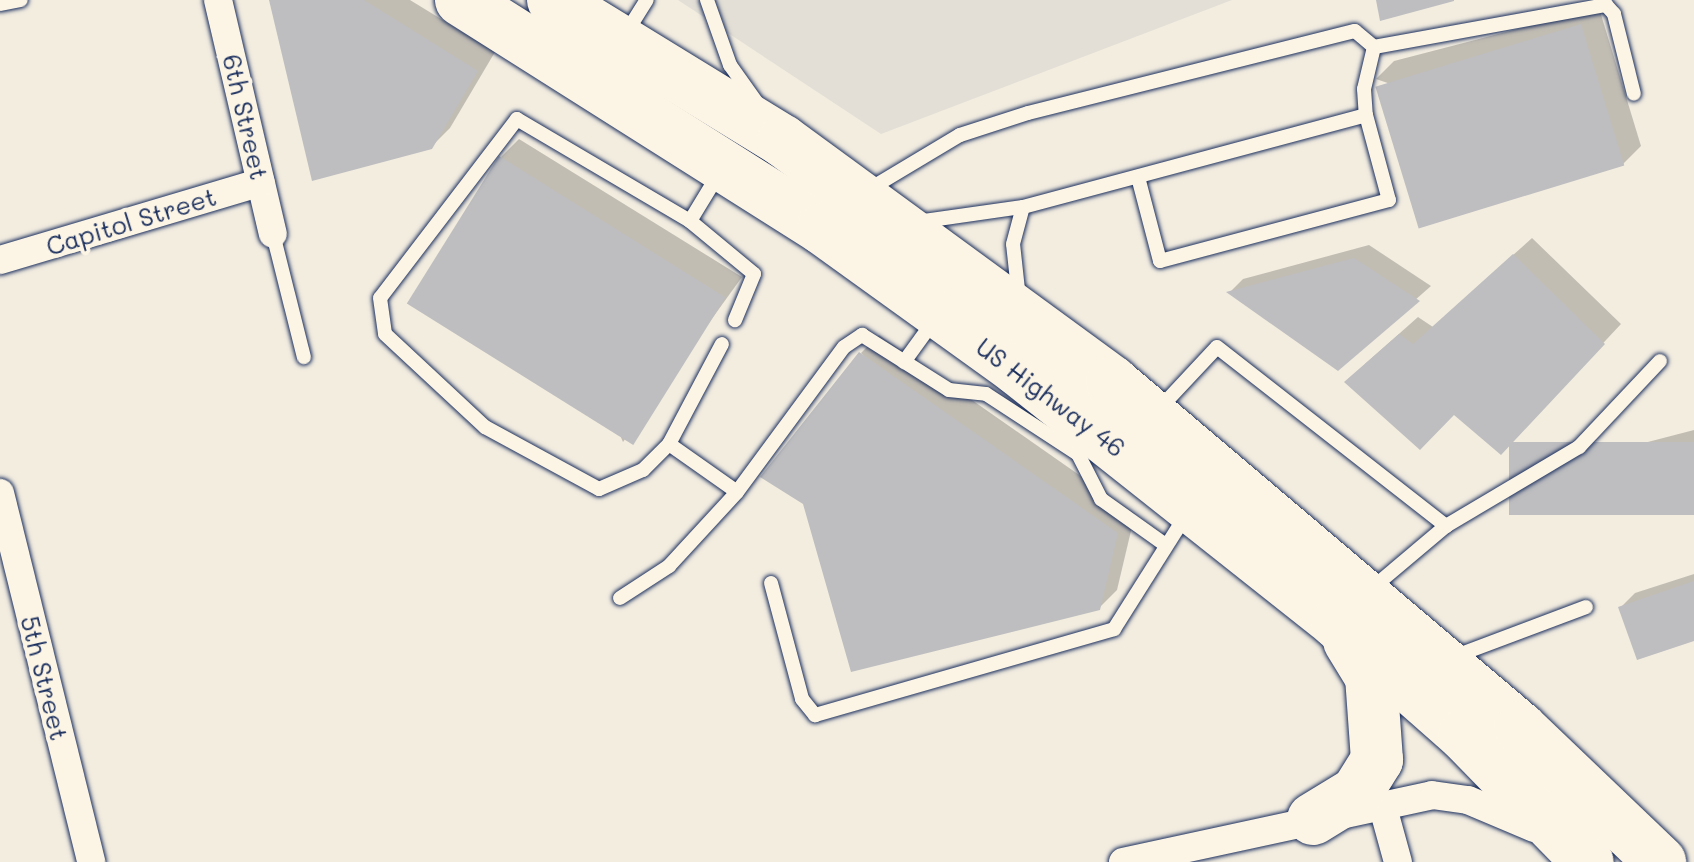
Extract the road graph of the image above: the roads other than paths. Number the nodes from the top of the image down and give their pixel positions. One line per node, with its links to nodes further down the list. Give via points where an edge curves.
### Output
1 (21, 0): 6 (lane)
2 (218, 0): 14 (street, 6th Street)
3 (461, 0): 8 (highway, US Highway 46)
4 (553, 0): 8 (highway, US Highway 46)
5 (706, 0): 11 (lane, via 730,65)
6 (0, 4)
7 (1374, 47): 9 (lane, via 1606,5); 10 (lane, via 1364,88); 16 (lane, via 1354,31 1028,113 960,136)
8 (615, 51): 11 (highway, US Highway 46); 12 (highway, US Highway 46)
9 (1634, 94)
10 (1366, 115): 13 (lane); 13 (lane, via 1389,200 1160,260)
11 (782, 140): 16 (highway, US Highway 46)
12 (724, 166): 17 (lane); 20 (highway, US Highway 46)
13 (1138, 176): 15 (lane)
14 (261, 182): 18 (street, 6th Street); 19 (street, Capitol Street)
15 (1023, 206): 16 (lane); 21 (lane, via 1013,244)
16 (878, 209): 21 (highway, US Highway 46)
17 (690, 221): 22 (lane, via 754,274); 29 (lane, via 517,118 380,298 384,334 484,427 600,489 643,470)
18 (273, 234): 24 (lane)
19 (0, 260)
20 (940, 313): 26 (lane); 27 (highway, US Highway 46)
21 (1021, 315): 28 (highway, US Highway 46)
22 (734, 320)
23 (722, 344): 29 (lane)
24 (304, 357)
25 (1660, 361): 33 (lane, via 1579,447)
26 (904, 362): 27 (lane, via 949,390); 30 (lane, via 862,335 844,347)
27 (1020, 394): 32 (highway, US Highway 46)
28 (1152, 416): 33 (lane, via 1217,347); 37 (highway, US Highway 46)
29 (668, 444): 30 (lane)
30 (736, 492): 35 (lane, via 669,566)
31 (0, 493): 42 (street, 5th Street)
32 (1178, 525): 34 (lane, via 1114,630 815,715 802,699); 37 (highway, US Highway 46)
33 (1446, 526): 37 (lane)
34 (771, 583)
35 (620, 598)
36 (1586, 607): 38 (lane)
37 (1351, 608): 38 (highway, US Highway 46); 40 (highway, via 1371,676 1377,760 1357,792); 41 (highway, US Highway 46)
38 (1443, 661): 45 (highway, US Highway 46)
39 (1382, 804): 40 (street); 41 (street, via 1432,796 1468,800); 44 (street)
40 (1314, 819): 43 (street)
41 (1583, 858)
42 (91, 862)
43 (1123, 862)
44 (1398, 862)
45 (1660, 862)

